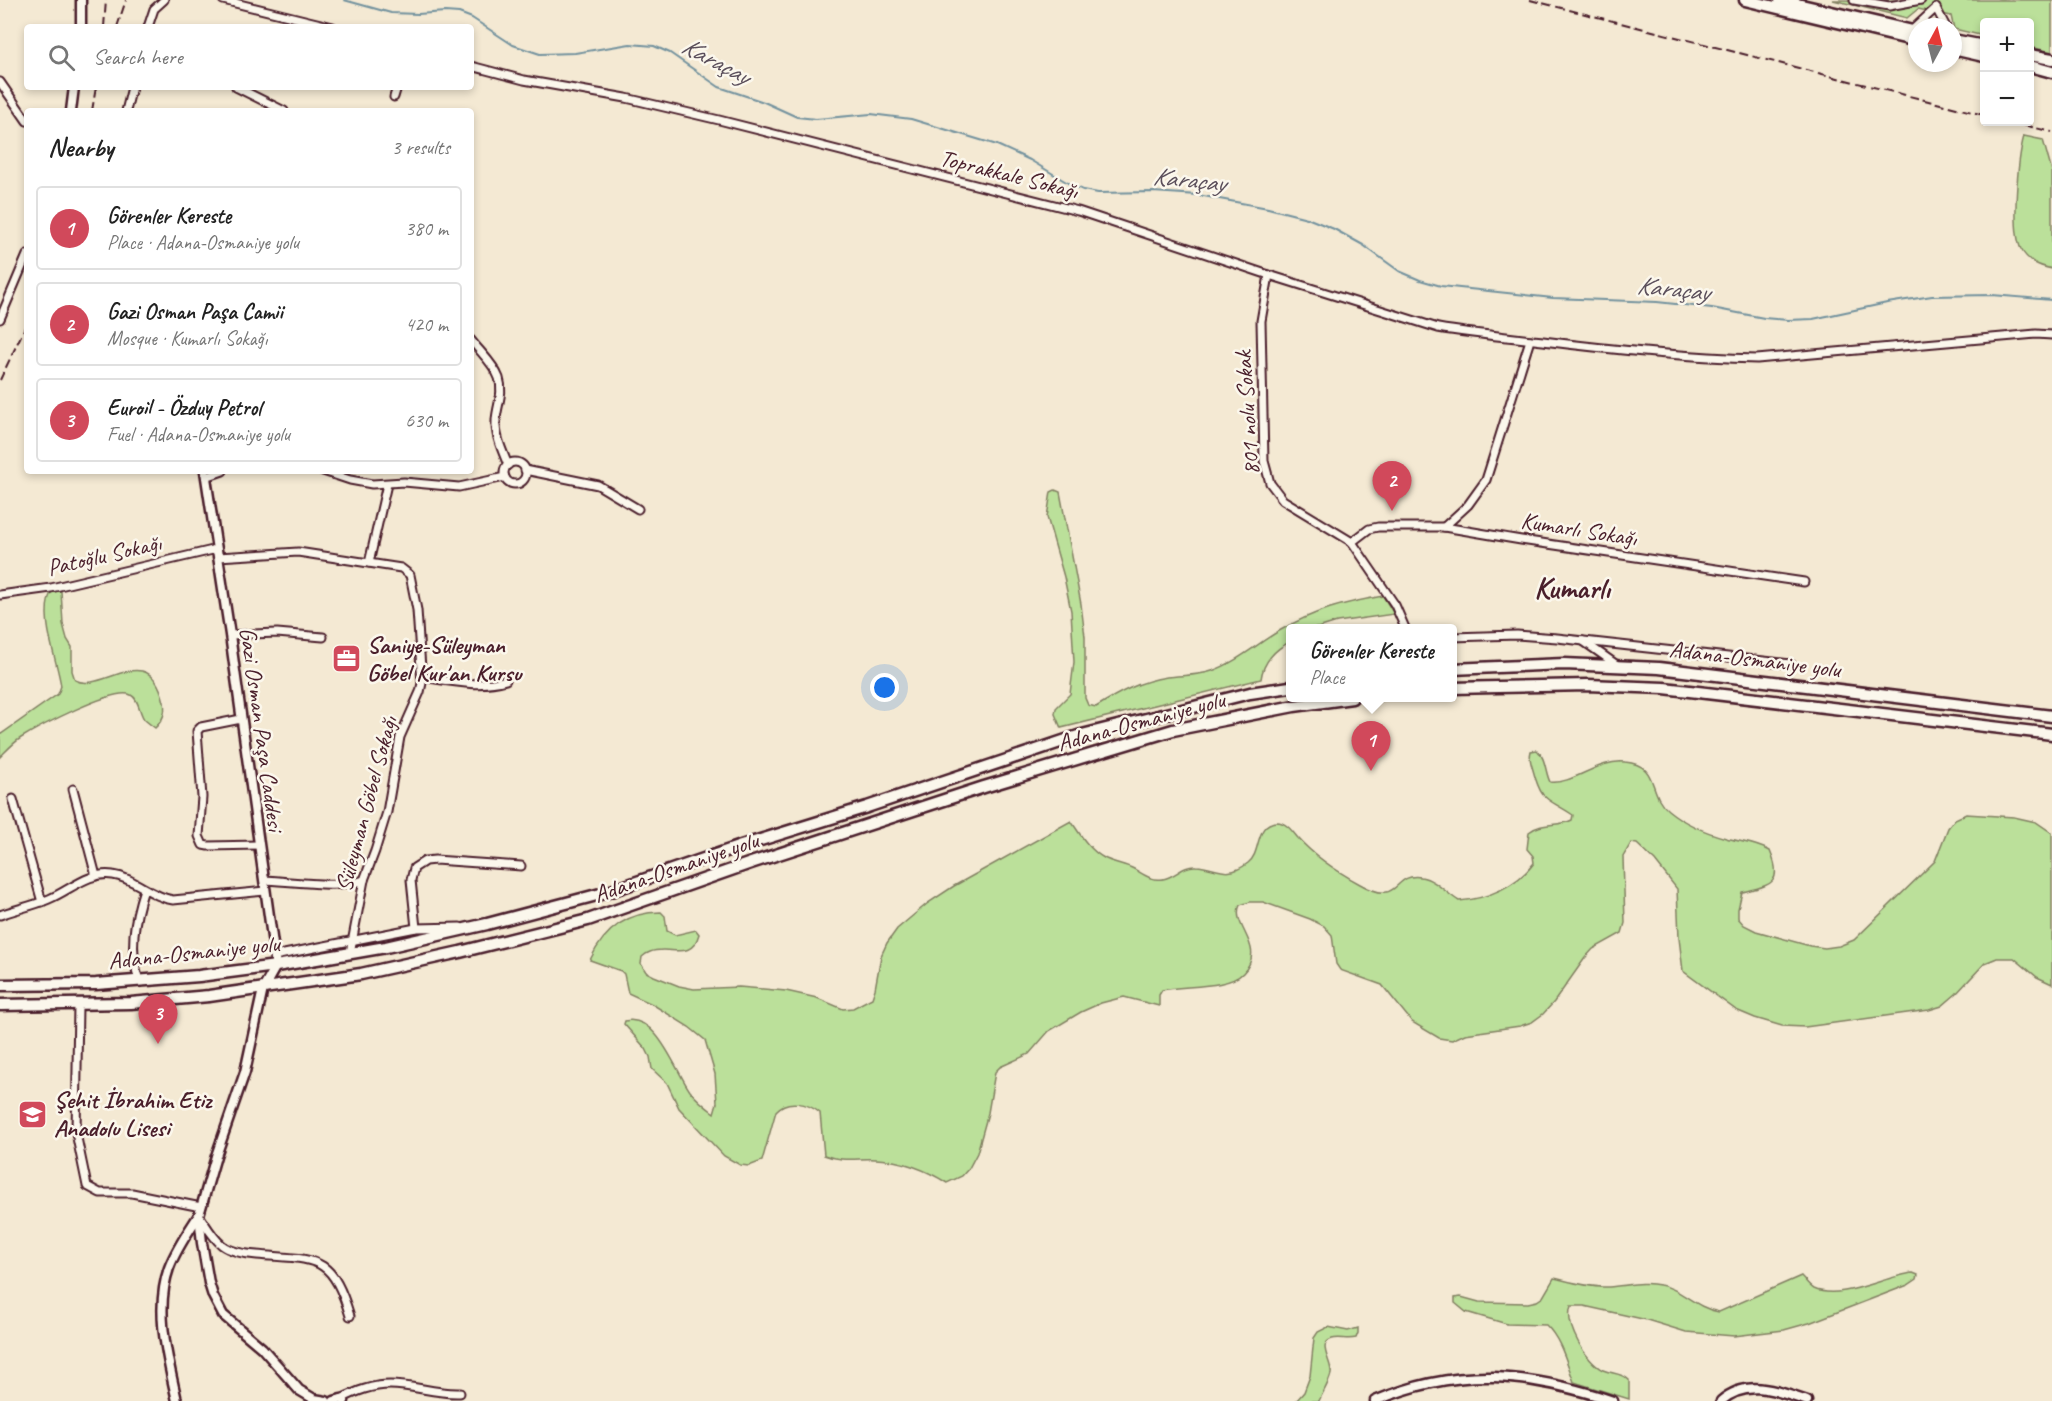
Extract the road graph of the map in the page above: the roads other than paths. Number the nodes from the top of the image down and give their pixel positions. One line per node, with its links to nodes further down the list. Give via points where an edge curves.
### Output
1 (81, 0): 11 (street)
2 (164, 0): 12 (street, via 154,9)
3 (224, 0): 13 (street)
4 (1745, 0): 15 (highway)
5 (1780, 0): 14 (highway)
6 (1854, 0): 7 (street, via 1889,6)
7 (1921, 0)
8 (1936, 4): 9 (street); 10 (street)
9 (1925, 18)
10 (1942, 18)
11 (81, 24)
12 (149, 24)
13 (321, 24)
14 (1908, 30)
15 (1908, 39)
16 (1962, 42): 17 (highway)
17 (1980, 45)
18 (1962, 51): 19 (highway)
19 (1980, 55)
20 (2034, 56): 21 (highway)
21 (2052, 59)
22 (474, 67): 36 (street, Toprakkale Sokağı, via 709,117 1078,211)
23 (2034, 67): 24 (highway)
24 (2052, 72)
25 (0, 82): 34 (street)
26 (74, 90): 31 (street)
27 (131, 90): 32 (street)
28 (242, 90): 33 (street)
29 (396, 90): 30 (street)
30 (394, 97)
31 (72, 108)
32 (127, 108)
33 (278, 108)
34 (24, 117)
35 (24, 262): 37 (street)
36 (1269, 275): 39 (street, Toprakkale Sokağı, via 1438,328); 49 (street, 801 nolu Sokak, via 1261,334 1267,477 1283,500)
37 (0, 319)
38 (2052, 335): 39 (street, Toprakkale Sokağı, via 2026,334 1757,359)
39 (1530, 340): 48 (street, via 1486,480 1468,505)
40 (474, 344): 41 (street, via 499,379 496,428)
41 (508, 465): 42 (street, via 518,463); 45 (street)
42 (525, 470): 45 (street, via 525,477 517,484); 47 (street, via 598,485)
43 (205, 474): 50 (street, Gazi Osman Paşa Caddesi)
44 (333, 474): 46 (street, via 362,483)
45 (505, 477): 46 (street, via 459,487)
46 (387, 484): 51 (street)
47 (638, 509)
48 (1444, 527): 49 (street, Kumarlı Sokağı, via 1378,527); 52 (street, Kumarlı Sokağı)
49 (1352, 542): 54 (street, via 1395,605)
50 (217, 553): 51 (street, Süleyman Göbel Sokağı, via 298,552); 53 (street, Patoğlu Sokağı, via 51,588); 55 (street, Gazi Osman Paşa Caddesi)
51 (369, 563): 62 (street, Süleyman Göbel Sokağı, via 401,568 410,575)
52 (1804, 582)
53 (0, 594)
54 (1403, 624)
55 (230, 635): 56 (street, via 278,633); 68 (street, Gazi Osman Paşa Caddesi)
56 (323, 637)
57 (1457, 637): 58 (street, via 1517,635)
58 (1581, 640): 59 (street); 60 (street)
59 (1791, 664)
60 (1617, 665): 61 (highway, Adana-Osmaniye yolu); 67 (highway, Adana-Osmaniye yolu)
61 (1457, 669)
62 (422, 677): 63 (street, via 477,684); 75 (street, Süleyman Göbel Sokağı, via 420,692 400,737 383,827)
63 (506, 680)
64 (1286, 688): 82 (highway, Adana-Osmaniye yolu, via 1078,736 608,892)
65 (1457, 688): 69 (highway, Adana-Osmaniye yolu, via 1664,688)
66 (1323, 702): 88 (highway, Adana-Osmaniye yolu, via 1173,730 984,787 588,920 362,974)
67 (2052, 716)
68 (241, 719): 72 (street, Gazi Osman Paşa Caddesi); 72 (street, via 198,728 199,836 203,845 208,846)
69 (2052, 734)
70 (73, 789): 74 (street)
71 (13, 799): 79 (street)
72 (259, 845): 76 (street, Gazi Osman Paşa Caddesi)
73 (521, 866): 81 (street, via 422,862 414,868 411,880)
74 (96, 876): 77 (street, via 117,875); 79 (street)
75 (364, 879): 76 (street, via 342,884); 83 (street, Süleyman Göbel Sokağı)
76 (264, 880): 78 (street, Gazi Osman Paşa Caddesi)
77 (144, 889): 78 (street, via 173,900); 86 (street, via 133,933)
78 (265, 891): 85 (street, Gazi Osman Paşa Caddesi)
79 (42, 902): 80 (street)
80 (0, 915)
81 (416, 928): 82 (street); 83 (street)
82 (471, 928): 84 (highway, Adana-Osmaniye yolu)
83 (353, 940): 84 (street, Süleyman Göbel Sokağı); 85 (street)
84 (350, 953): 85 (highway, Adana-Osmaniye yolu)
85 (275, 961): 86 (highway, Adana-Osmaniye yolu); 88 (street)
86 (139, 981): 87 (highway, Adana-Osmaniye yolu)
87 (0, 985)
88 (263, 989): 90 (highway, Adana-Osmaniye yolu, via 163,1001); 91 (street, via 243,1080)
89 (0, 1005): 90 (highway, Adana-Osmaniye yolu)
90 (78, 1005): 91 (street, via 76,1133 87,1186 100,1193 132,1193)
91 (200, 1211): 92 (street, via 222,1245 234,1251 321,1264 336,1281); 95 (street, via 174,1256 163,1293 163,1325); 96 (street, via 208,1283 223,1315 262,1348 299,1390)
92 (350, 1316)
93 (460, 1393): 94 (street, via 391,1385 365,1389)
94 (340, 1400)
95 (177, 1401)
96 (326, 1401)
97 (1375, 1401): 98 (street, via 1443,1381 1494,1376 1554,1383)
98 (1613, 1401)
99 (1721, 1401): 100 (street, via 1751,1387)
100 (1807, 1401)

